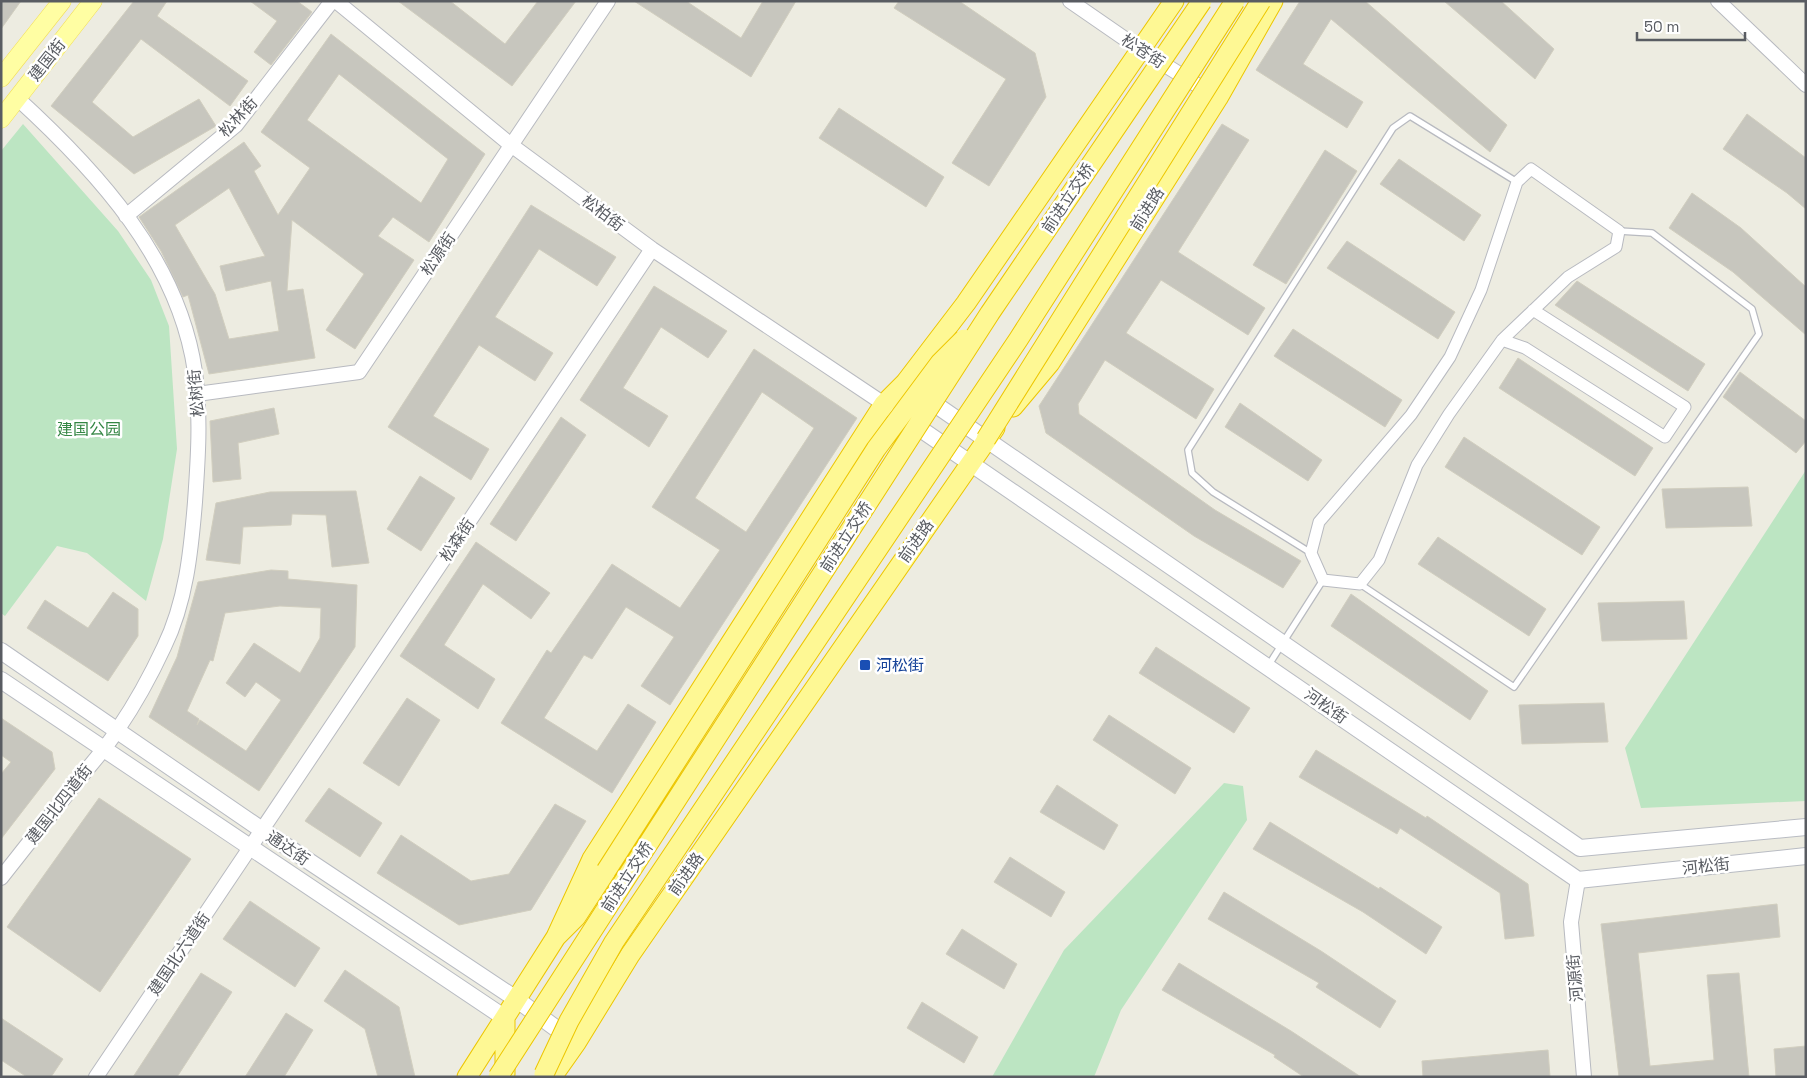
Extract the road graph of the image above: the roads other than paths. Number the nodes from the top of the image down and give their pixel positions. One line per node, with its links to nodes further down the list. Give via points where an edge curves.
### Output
1 (62, 1): 14 (main road, 建国街)
2 (93, 1): 16 (main road, 建国街)
3 (332, 1): 21 (street, 松林街, via 236,124)
4 (336, 1): 19 (street, 松柏街)
5 (608, 1): 19 (street, 松源街)
6 (1070, 1): 13 (street, 松苍街)
7 (1174, 1): 13 (highway)
8 (1202, 1): 25 (highway, 前进立交桥, bridge)
9 (1235, 1): 51 (highway, 前进立交桥, bridge, via 1018,340 614,942 569,1020)
10 (1261, 1): 30 (highway, bridge)
11 (1273, 1): 17 (highway, 前进路)
12 (1718, 1): 15 (street)
13 (1141, 50): 17 (street, 松苍街); 27 (highway, via 966,303)
14 (1, 78)
15 (1806, 85)
16 (17, 98): 18 (main road, 建国街); 21 (street, 松树街, via 60,138)
17 (1218, 98): 30 (highway, 前进路, via 1050,363)
18 (1, 119)
19 (511, 145): 23 (street, 松柏街); 28 (street, 松源街, via 359,372)
20 (1517, 182): 22 (street, via 1531,169); 32 (street, via 1481,290 1450,357 1411,415 1319,522); 32 (lane, via 1410,116 1393,128 1188,450 1192,473 1213,492)
21 (126, 216): 28 (street, 松树街, via 168,282 187,334)
22 (1620, 231): 24 (street, via 1616,247 1568,277); 34 (lane, via 1652,233 1752,309 1759,334 1514,687)
23 (652, 249): 29 (street, 松柏街); 42 (street, 松森街)
24 (1533, 310): 26 (street); 26 (street, via 1685,407 1665,437 1525,348)
25 (990, 313): 47 (highway, bridge, via 940,363 876,449 576,917); 54 (highway, 前进立交桥, bridge)
26 (1502, 340): 34 (street, via 1417,465 1379,560)
27 (905, 383): 29 (highway); 30 (main road, 河松街)
28 (197, 394): 39 (street, 松树街, via 198,471 190,561 183,592 165,646)
29 (884, 404): 31 (main road, 河松街); 47 (highway, via 592,859)
30 (986, 439): 31 (highway, 前进路); 35 (main road, 河松街)
31 (970, 461): 37 (main road, 河松街); 50 (highway, 前进路, via 630,955)
32 (1311, 553): 33 (street)
33 (1323, 580): 34 (street); 35 (lane)
34 (1360, 584)
35 (1282, 643): 37 (lane); 41 (main road, 河松街, via 1580,848)
36 (1, 651): 39 (main road, 通达街)
37 (1268, 666): 46 (main road, 河松街)
38 (1, 680): 40 (main road, 通达街)
39 (118, 730): 40 (street, 建国北四道街); 42 (main road, 通达街)
40 (104, 748): 43 (main road, 通达街); 45 (street, 建国北四道街)
41 (1806, 827)
42 (262, 830): 43 (street, 建国北六道街); 48 (main road, 通达街)
43 (251, 847): 49 (main road, 通达街); 52 (street, 建国北六道街)
44 (1806, 856): 46 (main road, 河松街)
45 (1, 878)
46 (1578, 880): 57 (street, 河源街, via 1571,922)
47 (556, 937): 48 (highway)
48 (516, 999): 49 (highway); 50 (main road, 通达街)
49 (505, 1018): 53 (highway); 55 (highway)
50 (576, 1043): 51 (highway, 前进路); 56 (highway)
51 (547, 1076)
52 (96, 1077)
53 (467, 1077)
54 (498, 1077)
55 (505, 1077)
56 (570, 1077)
57 (1584, 1077)

